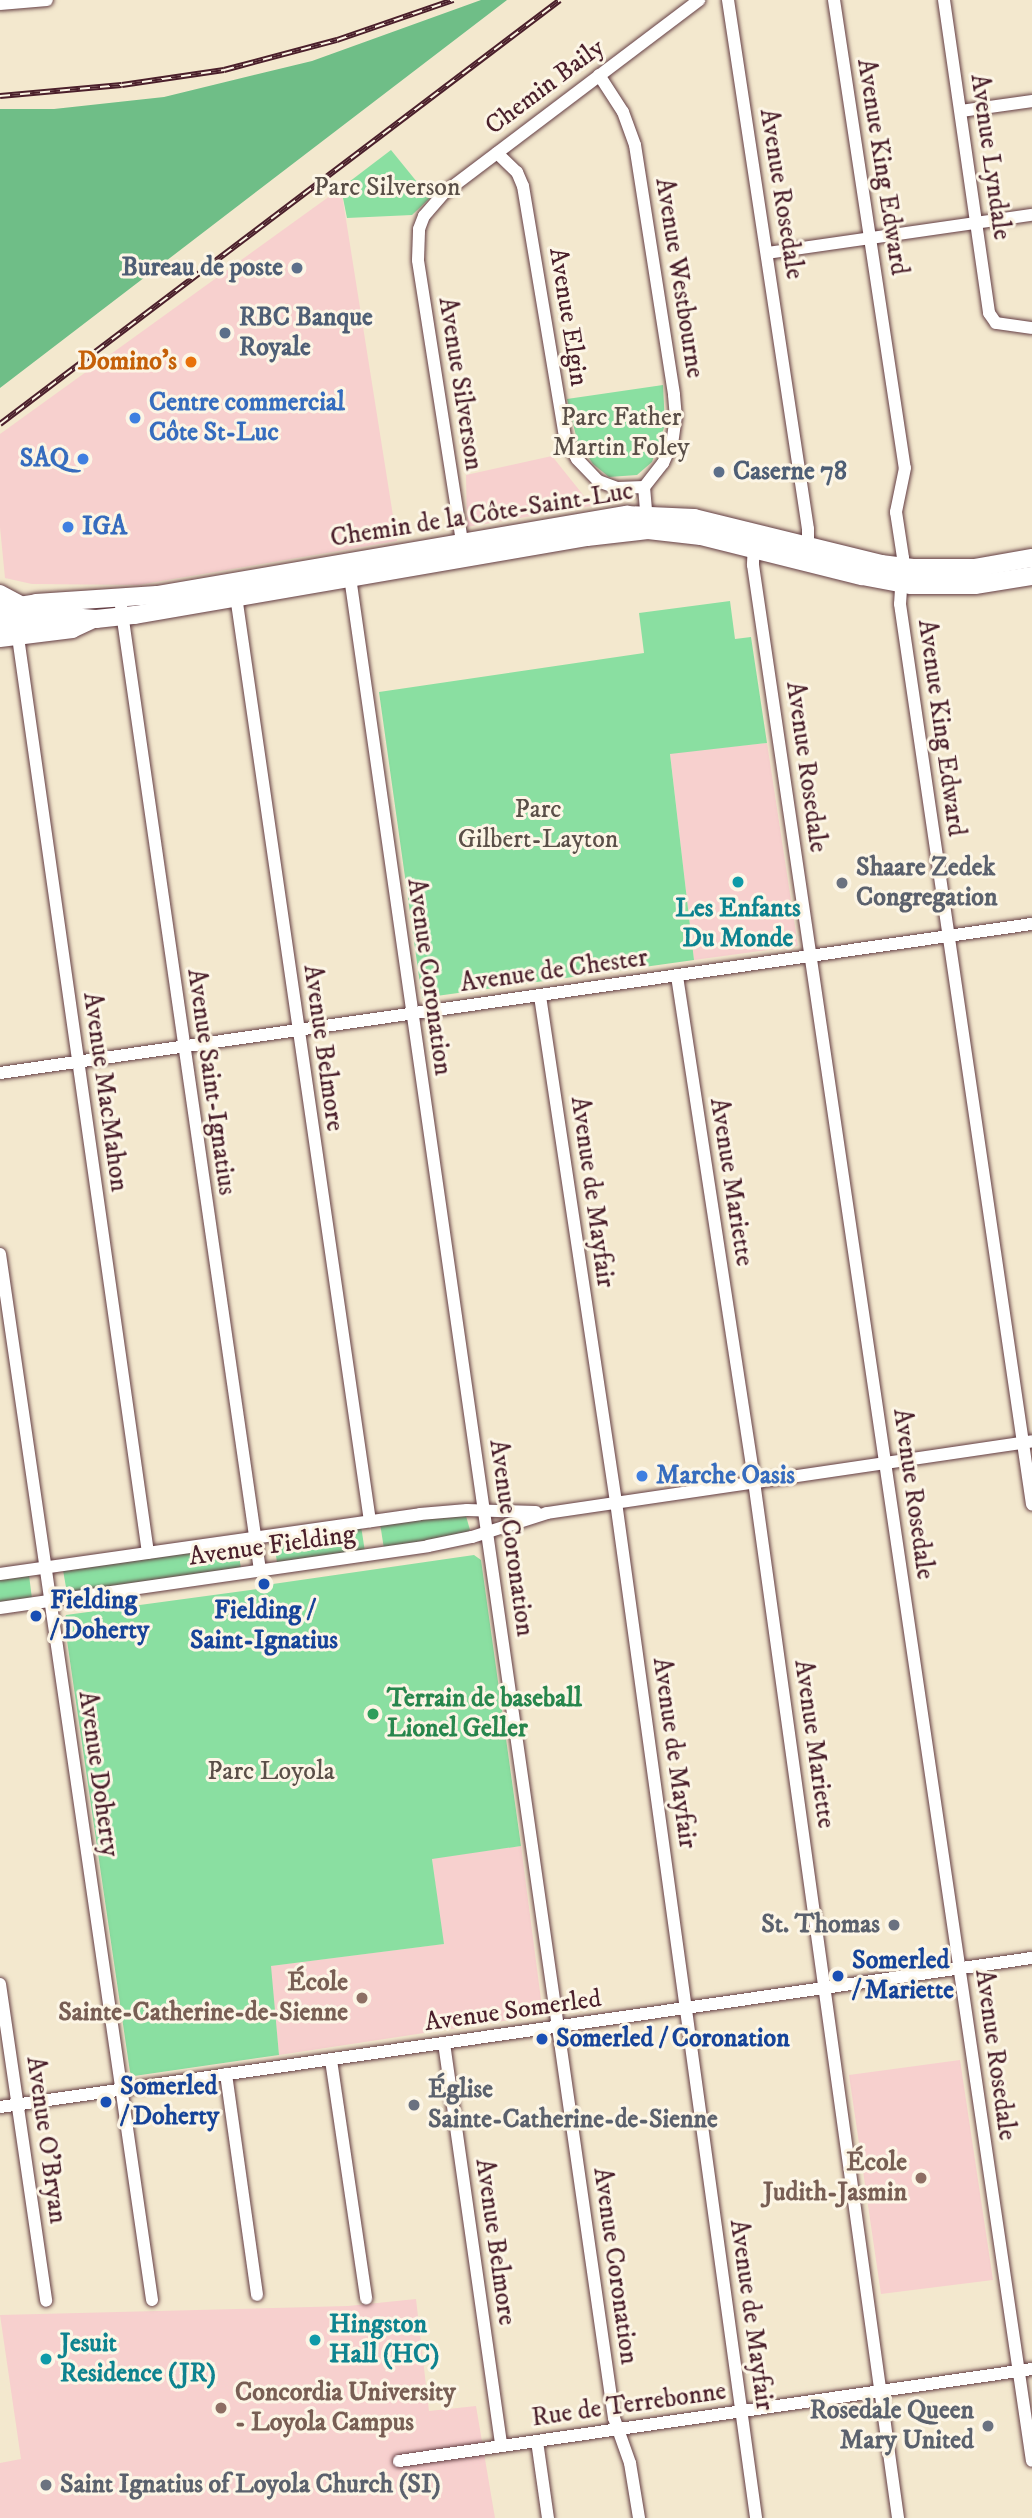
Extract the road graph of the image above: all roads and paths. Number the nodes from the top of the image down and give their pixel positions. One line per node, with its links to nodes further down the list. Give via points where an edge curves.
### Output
1 (47, 0): 6 (street)
2 (699, 0): 7 (street, Chemin Baily)
3 (728, 0): 15 (street, Avenue Rosedale)
4 (834, 0): 14 (street, Avenue King Edward)
5 (947, 0): 9 (street, Avenue Lyndale)
6 (0, 4)
7 (599, 75): 10 (street, Chemin Baily); 17 (street, Avenue Westbourne, via 623,112 635,145 674,395 672,443)
8 (1032, 101): 9 (street)
9 (961, 111): 13 (street, Avenue Lyndale)
10 (497, 153): 12 (street, Chemin Baily, via 432,204); 17 (street, Avenue Elgin, via 517,172 523,186 565,438 598,481 617,488)
11 (1032, 215): 13 (street)
12 (424, 216): 20 (street, Avenue Silverson, via 418,260)
13 (977, 223): 14 (street); 16 (street, Avenue Lyndale, via 993,320 1004,326)
14 (870, 238): 15 (street); 24 (street, Avenue King Edward, via 905,468 896,512)
15 (767, 253): 21 (street, Avenue Rosedale)
16 (1032, 328)
17 (645, 487): 18 (street)
18 (647, 522): 19 (main road, Chemin de la Côte-Saint-Luc, via 694,518); 20 (main road, Chemin de la Côte-Saint-Luc, via 612,517)
19 (755, 541): 21 (main road, Chemin de la Côte-Saint-Luc); 37 (street, Avenue Rosedale, via 753,565)
20 (464, 551): 23 (main road, Chemin de la Côte-Saint-Luc)
21 (808, 554): 24 (main road, Chemin de la Côte-Saint-Luc)
22 (1032, 558): 24 (main road, Chemin de la Côte-Saint-Luc)
23 (349, 571): 26 (main road, Chemin de la Côte-Saint-Luc); 40 (street, Avenue Coronation)
24 (902, 575): 25 (main road, Chemin de la Côte-Saint-Luc, via 965,586); 36 (street, Avenue King Edward, via 900,604)
25 (1032, 576)
26 (235, 591): 29 (main road, Chemin de la Côte-Saint-Luc); 41 (street, Avenue Belmore)
27 (0, 593): 28 (street)
28 (21, 604): 29 (main road, Chemin de la Côte-Saint-Luc); 30 (main road, Chemin de la Côte-Saint-Luc)
29 (121, 608): 31 (main road, Chemin de la Côte-Saint-Luc); 42 (street, Avenue Saint-Ignatius)
30 (0, 609)
31 (96, 618): 32 (main road, Chemin de la Côte-Saint-Luc, via 56,616); 33 (street, Chemin de la Côte-Saint-Luc, via 72,630)
32 (0, 623)
33 (18, 637): 34 (street, Chemin de la Côte-Saint-Luc); 43 (street, Avenue MacMahon)
34 (0, 639)
35 (1032, 924): 36 (street, Avenue de Chester)
36 (948, 937): 37 (street, Avenue de Chester); 46 (street, Avenue King Edward)
37 (810, 957): 38 (street, Avenue de Chester); 47 (street, Avenue Rosedale)
38 (677, 976): 39 (street, Avenue de Chester); 48 (street, Avenue Mariette)
39 (540, 996): 40 (street, Avenue de Chester); 49 (street, Avenue de Mayfair)
40 (411, 1014): 41 (street, Avenue de Chester); 51 (street, Avenue Coronation)
41 (298, 1031): 42 (street, Avenue de Chester); 53 (street, Avenue Belmore)
42 (183, 1048): 43 (street, Avenue de Chester); 55 (street, Avenue Saint-Ignatius)
43 (78, 1062): 44 (street, Avenue de Chester); 56 (street, Avenue MacMahon)
44 (0, 1073)
45 (0, 1254): 57 (street, Avenue Doherty)
46 (1027, 1442): 47 (street, Avenue Fielding); 50 (street, Avenue King Edward)
47 (885, 1462): 48 (street, Avenue Fielding); 63 (street, Avenue Rosedale)
48 (754, 1482): 49 (street, Avenue Fielding); 65 (street, Avenue Mariette)
49 (616, 1502): 52 (street, Avenue Fielding); 66 (street, Avenue de Mayfair)
50 (1032, 1504)
51 (484, 1510): 52 (street, Avenue Fielding); 53 (street, Avenue Fielding); 54 (street, Avenue Coronation)
52 (547, 1513): 54 (street, Avenue Fielding)
53 (370, 1521): 55 (street, Avenue Fielding)
54 (488, 1532): 58 (street, Avenue Fielding, via 428,1546); 67 (street, Avenue Coronation)
55 (255, 1538): 56 (street, Avenue Fielding); 58 (street, Avenue Saint-Ignatius)
56 (148, 1553): 57 (street, Avenue Fielding)
57 (46, 1567): 59 (street, Avenue Fielding); 60 (street, Avenue Doherty)
58 (260, 1570): 60 (street, Avenue Fielding)
59 (0, 1574)
60 (51, 1601): 61 (street, Avenue Fielding); 71 (street, Avenue Doherty)
61 (0, 1608)
62 (1032, 1958): 63 (street, Avenue Somerled)
63 (960, 1968): 65 (street, Avenue Somerled); 78 (street, Avenue Rosedale)
64 (0, 1984): 72 (street, Avenue O'Bryan)
65 (825, 1988): 66 (street, Avenue Somerled); 79 (street, Avenue Mariette)
66 (687, 2008): 67 (street, Avenue Somerled); 80 (street, Avenue de Mayfair)
67 (558, 2028): 68 (street, Avenue Somerled); 81 (street, Avenue Coronation)
68 (444, 2043): 69 (street, Avenue Somerled); 83 (street, Avenue Belmore)
69 (331, 2060): 70 (street, Avenue Somerled); 75 (street)
70 (226, 2074): 71 (street, Avenue Somerled); 74 (street)
71 (121, 2089): 72 (street, Avenue Somerled); 76 (street, Avenue Doherty)
72 (18, 2104): 73 (street, Avenue Somerled); 77 (street, Avenue O'Bryan)
73 (0, 2107)
74 (257, 2295)
75 (366, 2298)
76 (152, 2300)
77 (46, 2301)
78 (1025, 2370): 79 (street, Rue de Terrebonne); 85 (street, Avenue Rosedale)
79 (880, 2392): 80 (street, Rue de Terrebonne); 89 (street, Avenue Mariette)
80 (742, 2412): 81 (street, Rue de Terrebonne); 88 (street, Avenue de Mayfair)
81 (619, 2430): 82 (street, Rue de Terrebonne); 87 (street, Avenue Coronation)
82 (537, 2441): 83 (street, Rue de Terrebonne); 86 (street)
83 (501, 2446): 84 (street, Rue de Terrebonne)
84 (399, 2461)
85 (1032, 2461)
86 (548, 2518)
87 (639, 2518)
88 (756, 2518)
89 (898, 2518)

